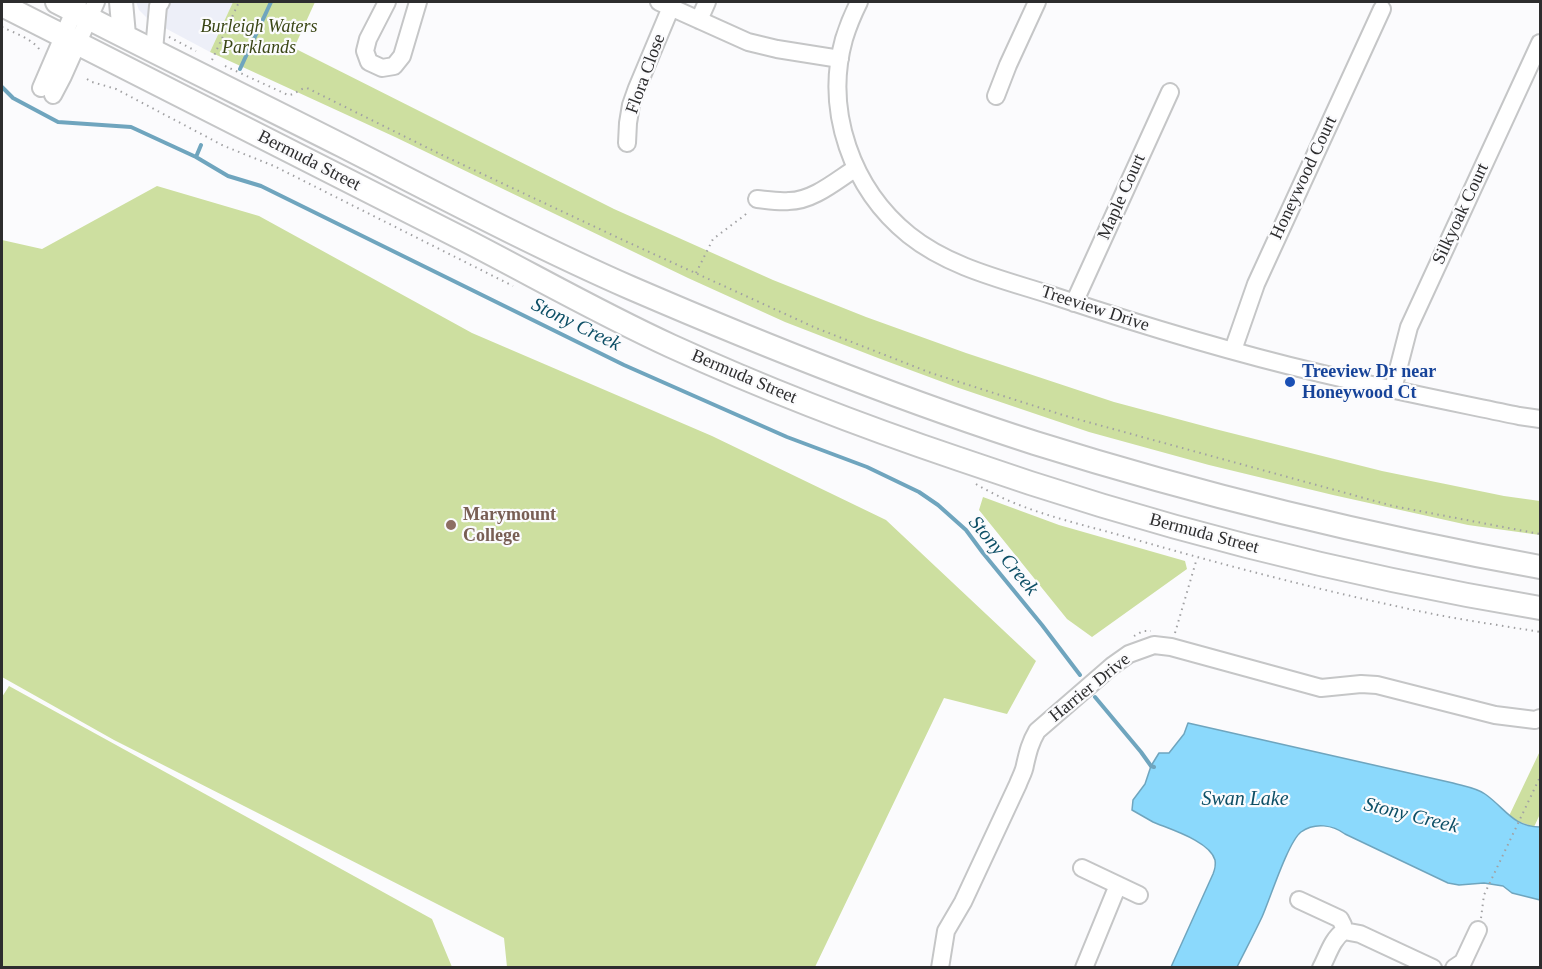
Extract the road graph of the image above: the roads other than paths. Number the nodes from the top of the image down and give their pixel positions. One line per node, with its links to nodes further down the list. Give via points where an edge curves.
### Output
1 (121, 2): 13 (main road)
2 (387, 2): 3 (street, via 365,51 369,62 382,68 394,66 402,56)
3 (418, 2)
4 (707, 2): 12 (street)
5 (859, 2): 17 (street, Treeview Drive)
6 (1036, 2): 20 (street)
7 (159, 4): 15 (street)
8 (665, 4): 12 (street); 21 (street, Flora Close, via 631,105)
9 (2, 5): 14 (main road, Bermuda Street)
10 (79, 7): 13 (main road, Bermuda Street); 14 (street)
11 (1382, 9): 25 (street, Honeywood Court, via 1256,284)
12 (699, 20): 17 (street, via 762,46)
13 (124, 35): 15 (main road, Bermuda Street)
14 (70, 40): 18 (street, via 63,76); 29 (main road, Bermuda Street, via 671,346 831,413 1001,474 1151,520 1345,570)
15 (155, 41): 28 (main road, Bermuda Street, via 503,228 672,305 865,383 1034,442 1239,502)
16 (1540, 43): 26 (street, Silkyoak Court, via 1409,327)
17 (840, 59): 22 (street, Treeview Drive, via 839,110 847,148)
18 (47, 91)
19 (1170, 92): 24 (street, Maple Court)
20 (996, 96)
21 (627, 143)
22 (856, 168): 23 (street, via 801,200); 24 (street, Treeview Drive, via 879,205 937,254)
23 (757, 199)
24 (1074, 303): 25 (street, Treeview Drive)
25 (1233, 350): 26 (street, Treeview Drive)
26 (1393, 389): 27 (street, Treeview Drive)
27 (1540, 419)
28 (1540, 567)
29 (1540, 608)
30 (1539, 720): 37 (street, Harrier Drive, via 1495,715 1377,685 1321,688 1171,647 1154,645 1129,654 1032,740 1018,784 946,931)
31 (1083, 868): 32 (street)
32 (1118, 885): 33 (street); 38 (street)
33 (1139, 895)
34 (1299, 900): 36 (street, via 1340,919)
35 (1478, 930): 41 (street, via 1462,962)
36 (1344, 931): 39 (street); 40 (street, via 1360,933)
37 (940, 968)
38 (1084, 968)
39 (1321, 968)
40 (1433, 968)
41 (1454, 968)

